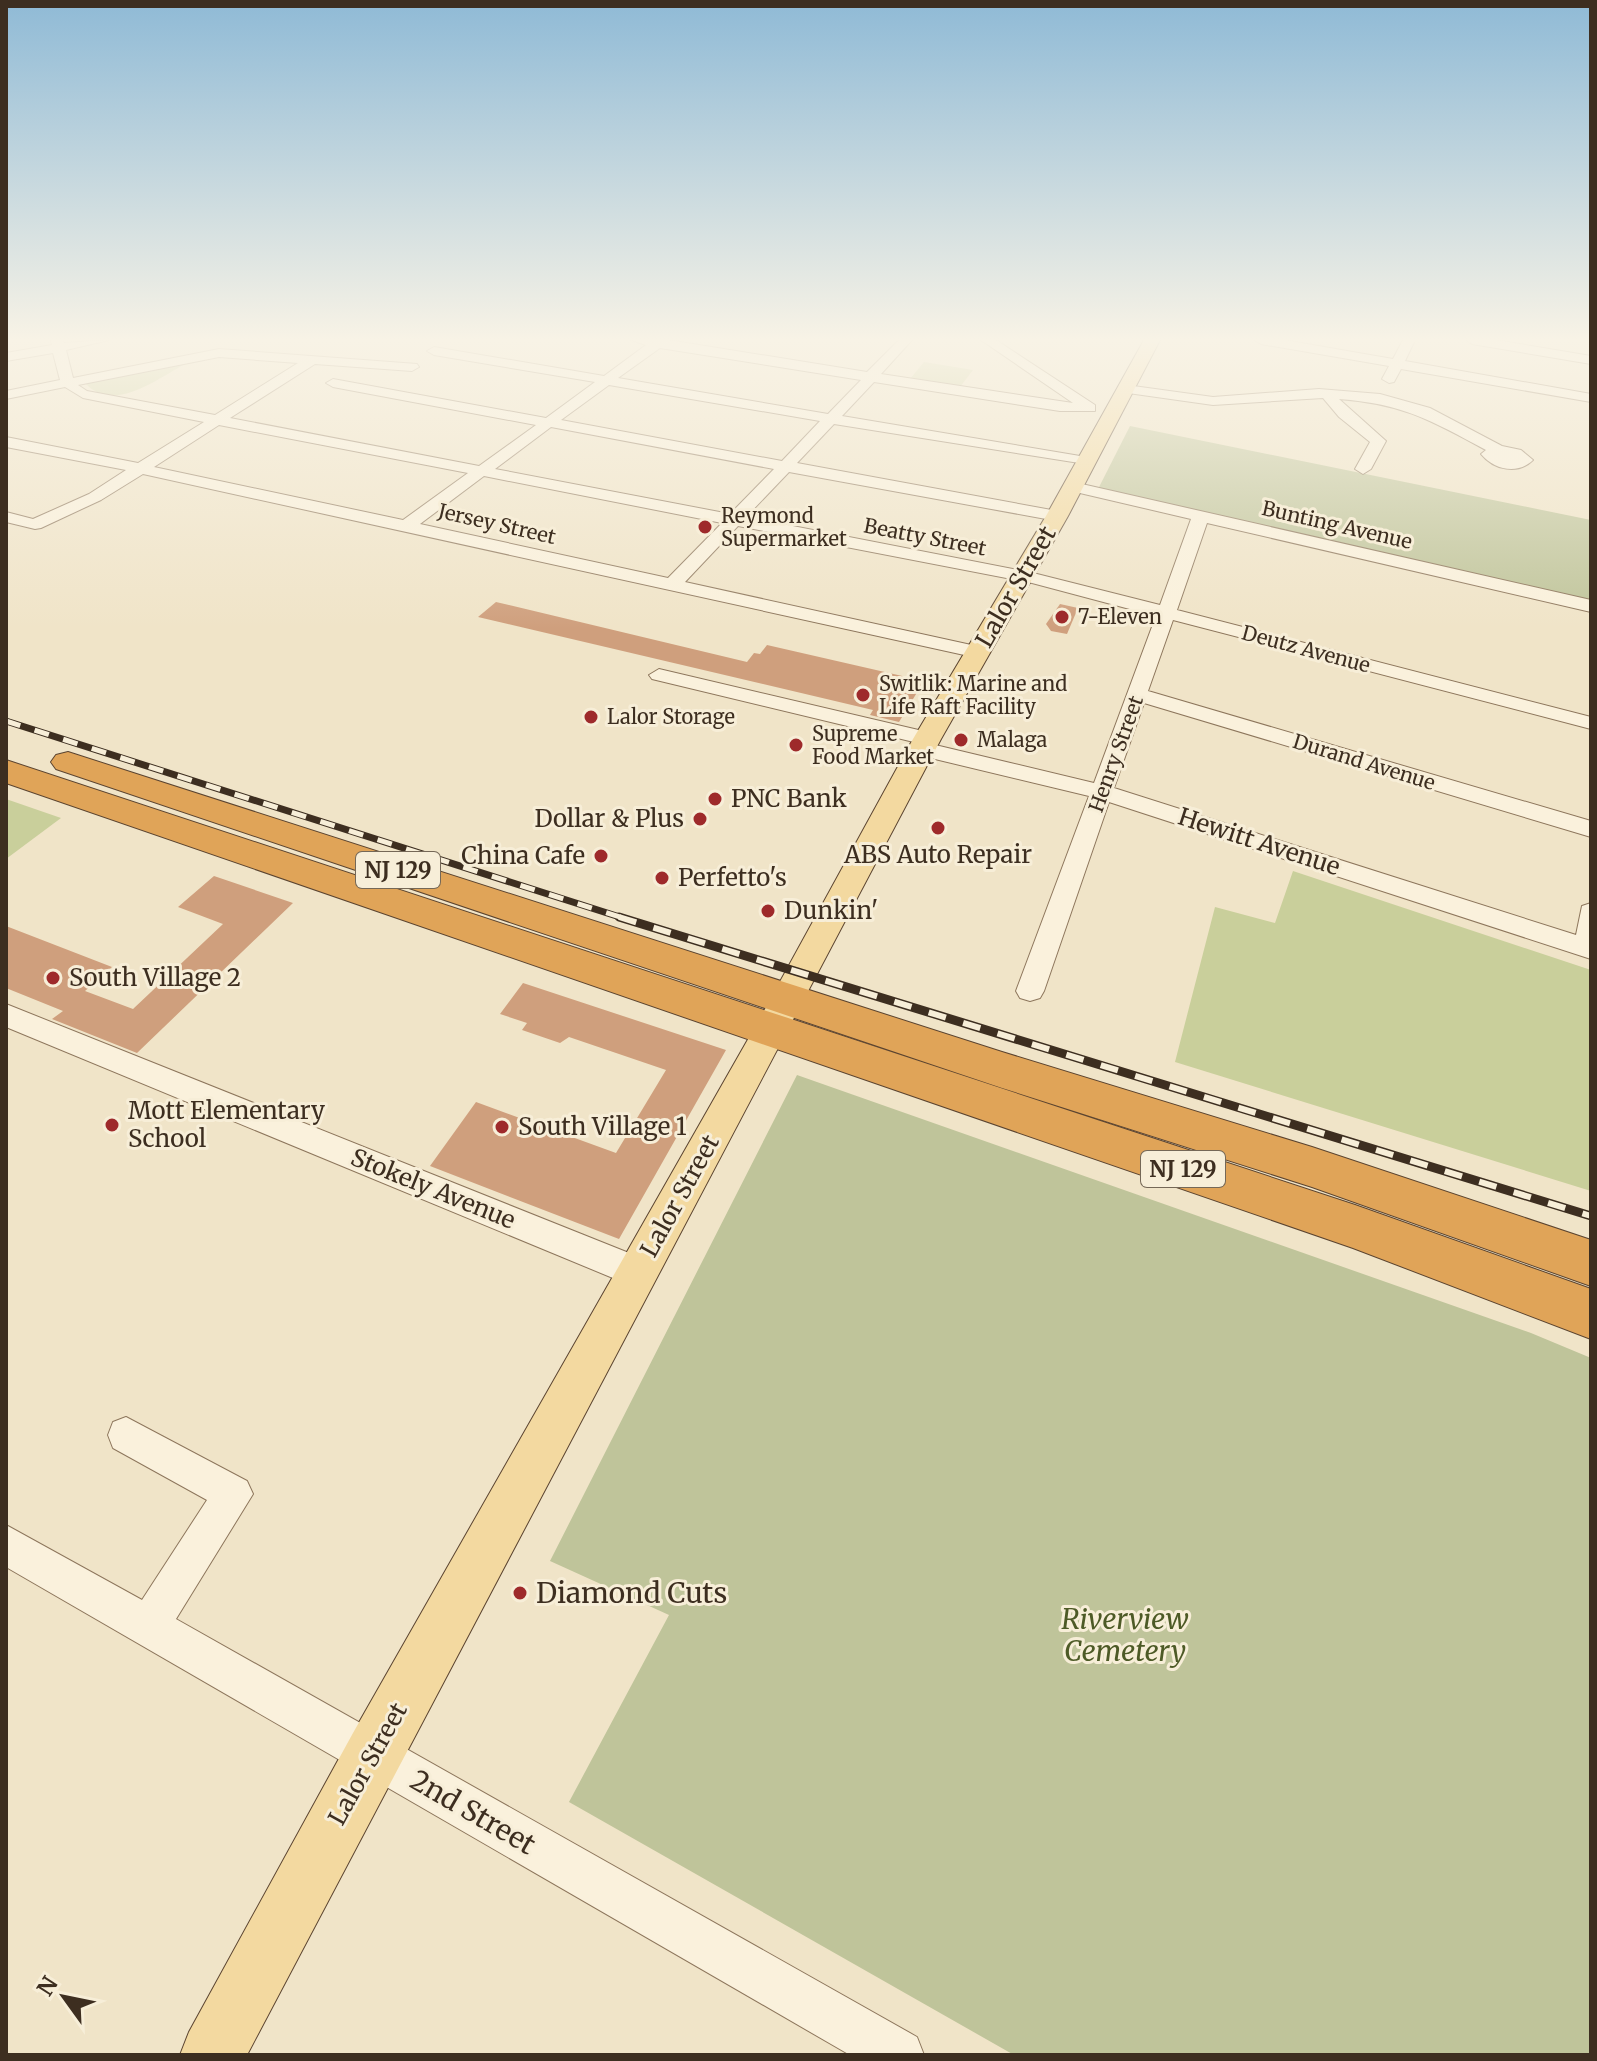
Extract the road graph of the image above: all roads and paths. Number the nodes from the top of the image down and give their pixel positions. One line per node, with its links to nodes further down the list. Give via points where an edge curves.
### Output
1 (194, 436): 14 (street)
2 (303, 436): 16 (street, Beatty Street)
3 (529, 436): 16 (street)
4 (625, 436): 13 (street)
5 (815, 436): 13 (street)
6 (933, 436): 12 (street)
7 (1100, 436): 12 (main road, Lalor Street)
8 (1372, 436): 15 (street, via 1378,441)
9 (1472, 436): 11 (street)
10 (6, 442): 14 (street, Jersey Street)
11 (1498, 450)
12 (1086, 462): 17 (main road, Lalor Street)
13 (786, 466): 18 (street); 21 (street)
14 (142, 469): 20 (street, via 35,524); 22 (street, Jersey Street)
15 (1363, 469)
16 (483, 471): 21 (street, Beatty Street); 22 (street)
17 (1073, 487): 18 (main road, Lalor Street); 19 (street, Bunting Avenue)
18 (1057, 516): 23 (main road, Lalor Street)
19 (1201, 516): 25 (street, Bunting Avenue); 26 (street, Henry Street)
20 (6, 517)
21 (733, 521): 23 (street, Beatty Street); 24 (street)
22 (406, 526): 24 (street, Jersey Street)
23 (1020, 577): 26 (street, Deutz Avenue); 27 (main road, Lalor Street)
24 (672, 585): 27 (street, Jersey Street)
25 (1591, 606)
26 (1166, 613): 29 (street, Henry Street); 30 (street, Deutz Avenue)
27 (978, 652): 32 (main road, Lalor Street)
28 (659, 675): 32 (street, Hewitt Avenue)
29 (1138, 695): 34 (street, Henry Street); 35 (street, Durand Avenue)
30 (1591, 723)
31 (6, 742): 39 (highway, NJ 129)
32 (925, 744): 34 (street, Hewitt Avenue); 39 (main road, Lalor Street)
33 (6, 771): 39 (highway, NJ 129)
34 (1102, 792): 37 (street, Hewitt Avenue); 38 (street, Henry Street)
35 (1591, 829)
36 (1591, 912): 37 (street)
37 (1590, 948)
38 (1030, 991)
39 (781, 1014): 41 (highway, NJ 129, via 1002,1070 1312,1167); 42 (main road, Lalor Street); 43 (highway, NJ 129)
40 (6, 1015): 42 (street, Stokely Avenue)
41 (1591, 1263)
42 (637, 1272): 47 (main road, Lalor Street)
43 (1591, 1314)
44 (126, 1435): 46 (street, via 234,1494)
45 (6, 1545): 46 (street, 2nd Street)
46 (149, 1625): 47 (street, 2nd Street)
47 (373, 1753): 48 (main road, Lalor Street); 49 (street, 2nd Street)
48 (212, 2055)
49 (899, 2055)

